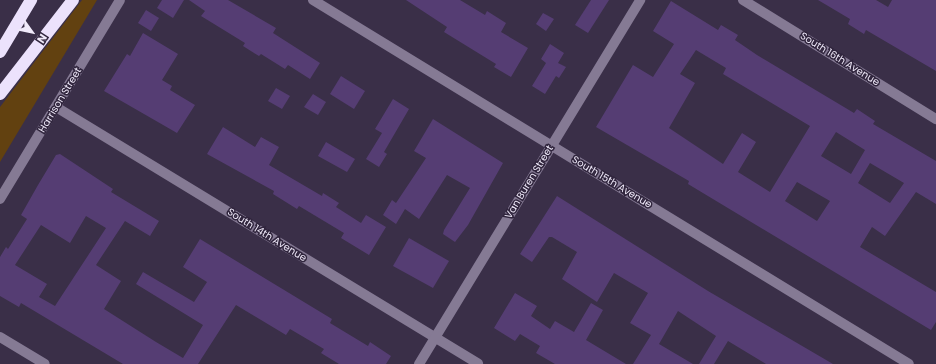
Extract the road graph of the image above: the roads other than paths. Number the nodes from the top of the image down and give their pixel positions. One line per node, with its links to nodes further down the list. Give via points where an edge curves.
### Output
1 (31, 0): 7 (highway)
2 (73, 0): 8 (highway)
3 (120, 0): 9 (street, Harrison Street)
4 (313, 0): 11 (street, South 15th Avenue)
5 (640, 0): 11 (street, Van Buren Street)
6 (743, 0): 10 (street, South 16th Avenue)
7 (0, 52)
8 (0, 94)
9 (56, 107): 12 (street, Harrison Street); 14 (street, South 14th Avenue)
10 (936, 118)
11 (552, 145): 14 (street, Van Buren Street); 18 (street, South 15th Avenue)
12 (0, 199)
13 (0, 337): 15 (street)
14 (435, 338): 16 (street, Van Buren Street); 17 (street, South 14th Avenue)
15 (45, 364)
16 (419, 364)
17 (478, 364)
18 (909, 364)

